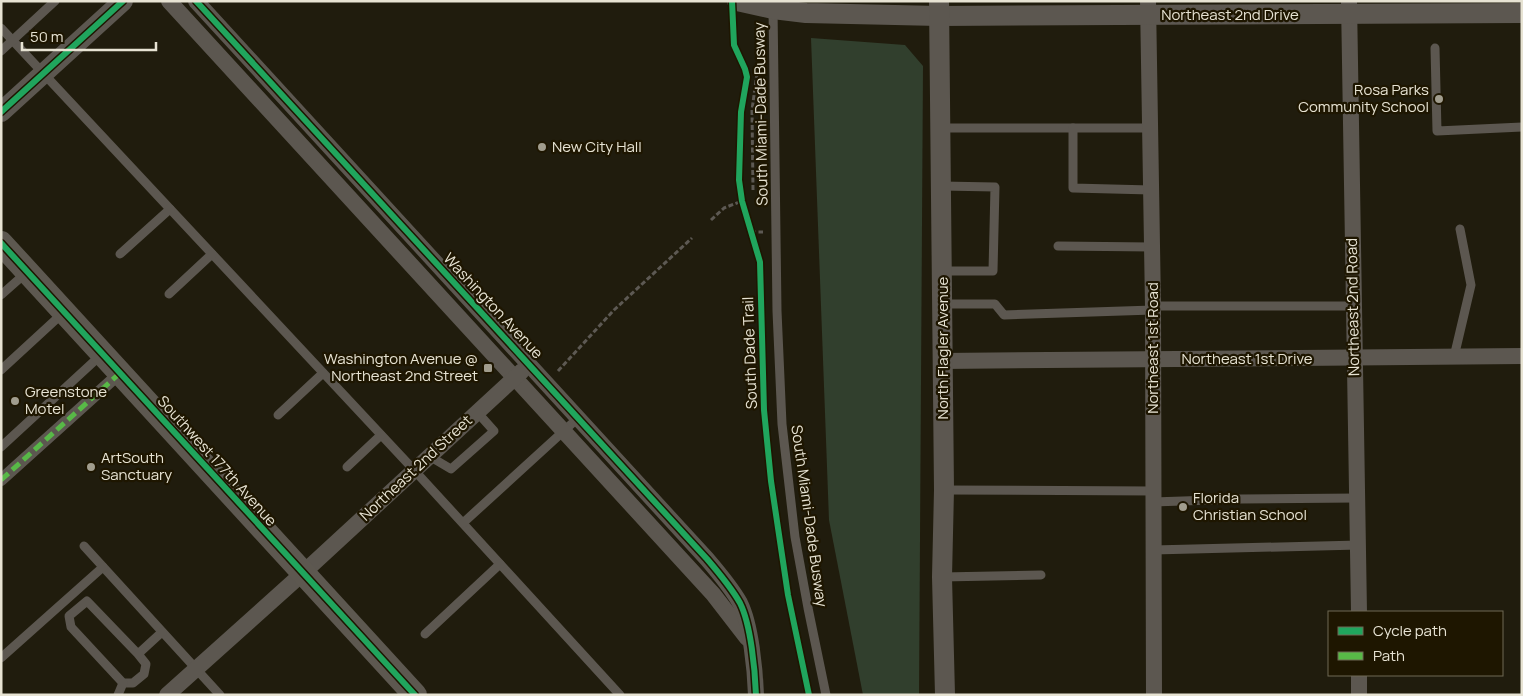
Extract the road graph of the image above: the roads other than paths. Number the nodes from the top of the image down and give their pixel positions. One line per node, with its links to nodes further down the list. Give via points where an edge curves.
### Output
1 (55, 1): 13 (lane)
2 (123, 1): 16 (street)
3 (169, 1): 49 (street)
4 (196, 1): 45 (street, Washington Avenue)
5 (737, 1): 6 (street, Northeast 2nd Drive)
6 (773, 4): 10 (street, Northeast 2nd Drive, via 806,12); 87 (lane, South Miami-Dade Busway, via 777,311 782,416 795,536)
7 (1442, 7): 9 (street, Northeast 2nd Drive); 11 (street, Northeast 2nd Drive)
8 (1149, 8): 9 (street, Northeast 2nd Drive); 10 (street, Northeast 2nd Drive); 21 (street, Northeast 1st Road)
9 (1349, 8): 36 (street, Northeast 2nd Road)
10 (939, 9): 19 (street, North Flagler Avenue)
11 (1522, 13)
12 (1, 28): 13 (lane)
13 (13, 41): 15 (lane); 16 (lane)
14 (1435, 48): 18 (lane, via 1437,131)
15 (1, 51)
16 (43, 74): 17 (street); 24 (lane)
17 (1, 112)
18 (1522, 127)
19 (941, 128): 20 (lane); 22 (street, North Flagler Avenue)
20 (1074, 128): 21 (lane); 23 (lane, via 1073,188)
21 (1150, 128): 23 (street, Northeast 1st Road)
22 (942, 186): 31 (street, North Flagler Avenue); 31 (lane, via 995,187 993,271)
23 (1151, 190): 28 (street, Northeast 1st Road)
24 (170, 209): 29 (lane); 30 (lane)
25 (1460, 229): 41 (lane, via 1470,285)
26 (1, 243): 32 (main road, Southwest 177th Avenue)
27 (1058, 246): 28 (lane)
28 (1152, 248): 37 (street, Northeast 1st Road)
29 (120, 254)
30 (212, 254): 33 (lane); 48 (lane)
31 (942, 271): 35 (street, North Flagler Avenue)
32 (27, 272): 34 (lane); 38 (main road, Southwest 177th Avenue)
33 (169, 294)
34 (1, 295)
35 (942, 304): 37 (lane, via 995,304 1004,315); 44 (street, North Flagler Avenue)
36 (1354, 306): 37 (lane); 43 (street, Northeast 2nd Road)
37 (1153, 308): 42 (street, Northeast 1st Road)
38 (64, 312): 39 (main road, Southwest 177th Avenue); 46 (lane)
39 (102, 354): 47 (main road, Southwest 177th Avenue); 55 (lane)
40 (1522, 356): 41 (street, Northeast 1st Drive)
41 (1454, 357): 43 (street, Northeast 1st Drive)
42 (1153, 359): 43 (street, Northeast 1st Drive); 44 (street, Northeast 1st Drive); 61 (street, Northeast 1st Road)
43 (1354, 359): 62 (street, Northeast 2nd Road)
44 (942, 360): 60 (street, North Flagler Avenue)
45 (529, 364): 49 (street, Northeast 2nd Street); 52 (street, Washington Avenue)
46 (1, 370)
47 (120, 373): 59 (street); 69 (main road, Southwest 177th Avenue)
48 (323, 373): 51 (lane); 54 (lane)
49 (514, 378): 50 (street, Northeast 2nd Street); 53 (street)
50 (477, 412): 56 (street, Northeast 2nd Street); 56 (lane, via 494,431 451,469)
51 (278, 415)
52 (578, 418): 53 (lane); 75 (street, Washington Avenue, via 726,582 746,619)
53 (564, 431): 63 (lane); 75 (street, via 713,594)
54 (381, 435): 57 (lane); 58 (lane)
55 (1, 447)
56 (429, 456): 58 (street, Northeast 2nd Street)
57 (347, 467)
58 (414, 470): 63 (lane); 69 (street, Northeast 2nd Street)
59 (1, 480)
60 (944, 490): 61 (lane); 71 (street, North Flagler Avenue)
61 (1153, 497): 62 (lane); 66 (street, Northeast 1st Road)
62 (1357, 498): 64 (street, Northeast 2nd Road)
63 (463, 523): 67 (lane)
64 (1359, 545): 66 (lane); 72 (street, Northeast 2nd Road)
65 (84, 546): 68 (lane)
66 (1153, 550): 89 (street, Northeast 1st Road)
67 (500, 564): 74 (lane); 85 (lane)
68 (103, 567): 73 (lane); 77 (lane)
69 (303, 573): 78 (street, Northeast 2nd Street); 84 (main road, Southwest 177th Avenue)
70 (1041, 575): 71 (lane)
71 (942, 577): 88 (street, North Flagler Avenue)
72 (1359, 611)
73 (162, 632): 76 (lane); 78 (lane)
74 (424, 634)
75 (750, 642): 86 (street, Washington Avenue)
76 (138, 654): 80 (lane, via 146,664 144,674 133,683); 80 (lane, via 87,601 69,616 71,627)
77 (1, 658)
78 (196, 669): 82 (street, Northeast 2nd Street); 83 (lane)
79 (1359, 676): 90 (street)
80 (123, 683): 81 (lane)
81 (118, 695)
82 (167, 695)
83 (220, 695)
84 (415, 695)
85 (620, 695)
86 (756, 695)
87 (826, 695)
88 (945, 695)
89 (1154, 695)
90 (1359, 695)

